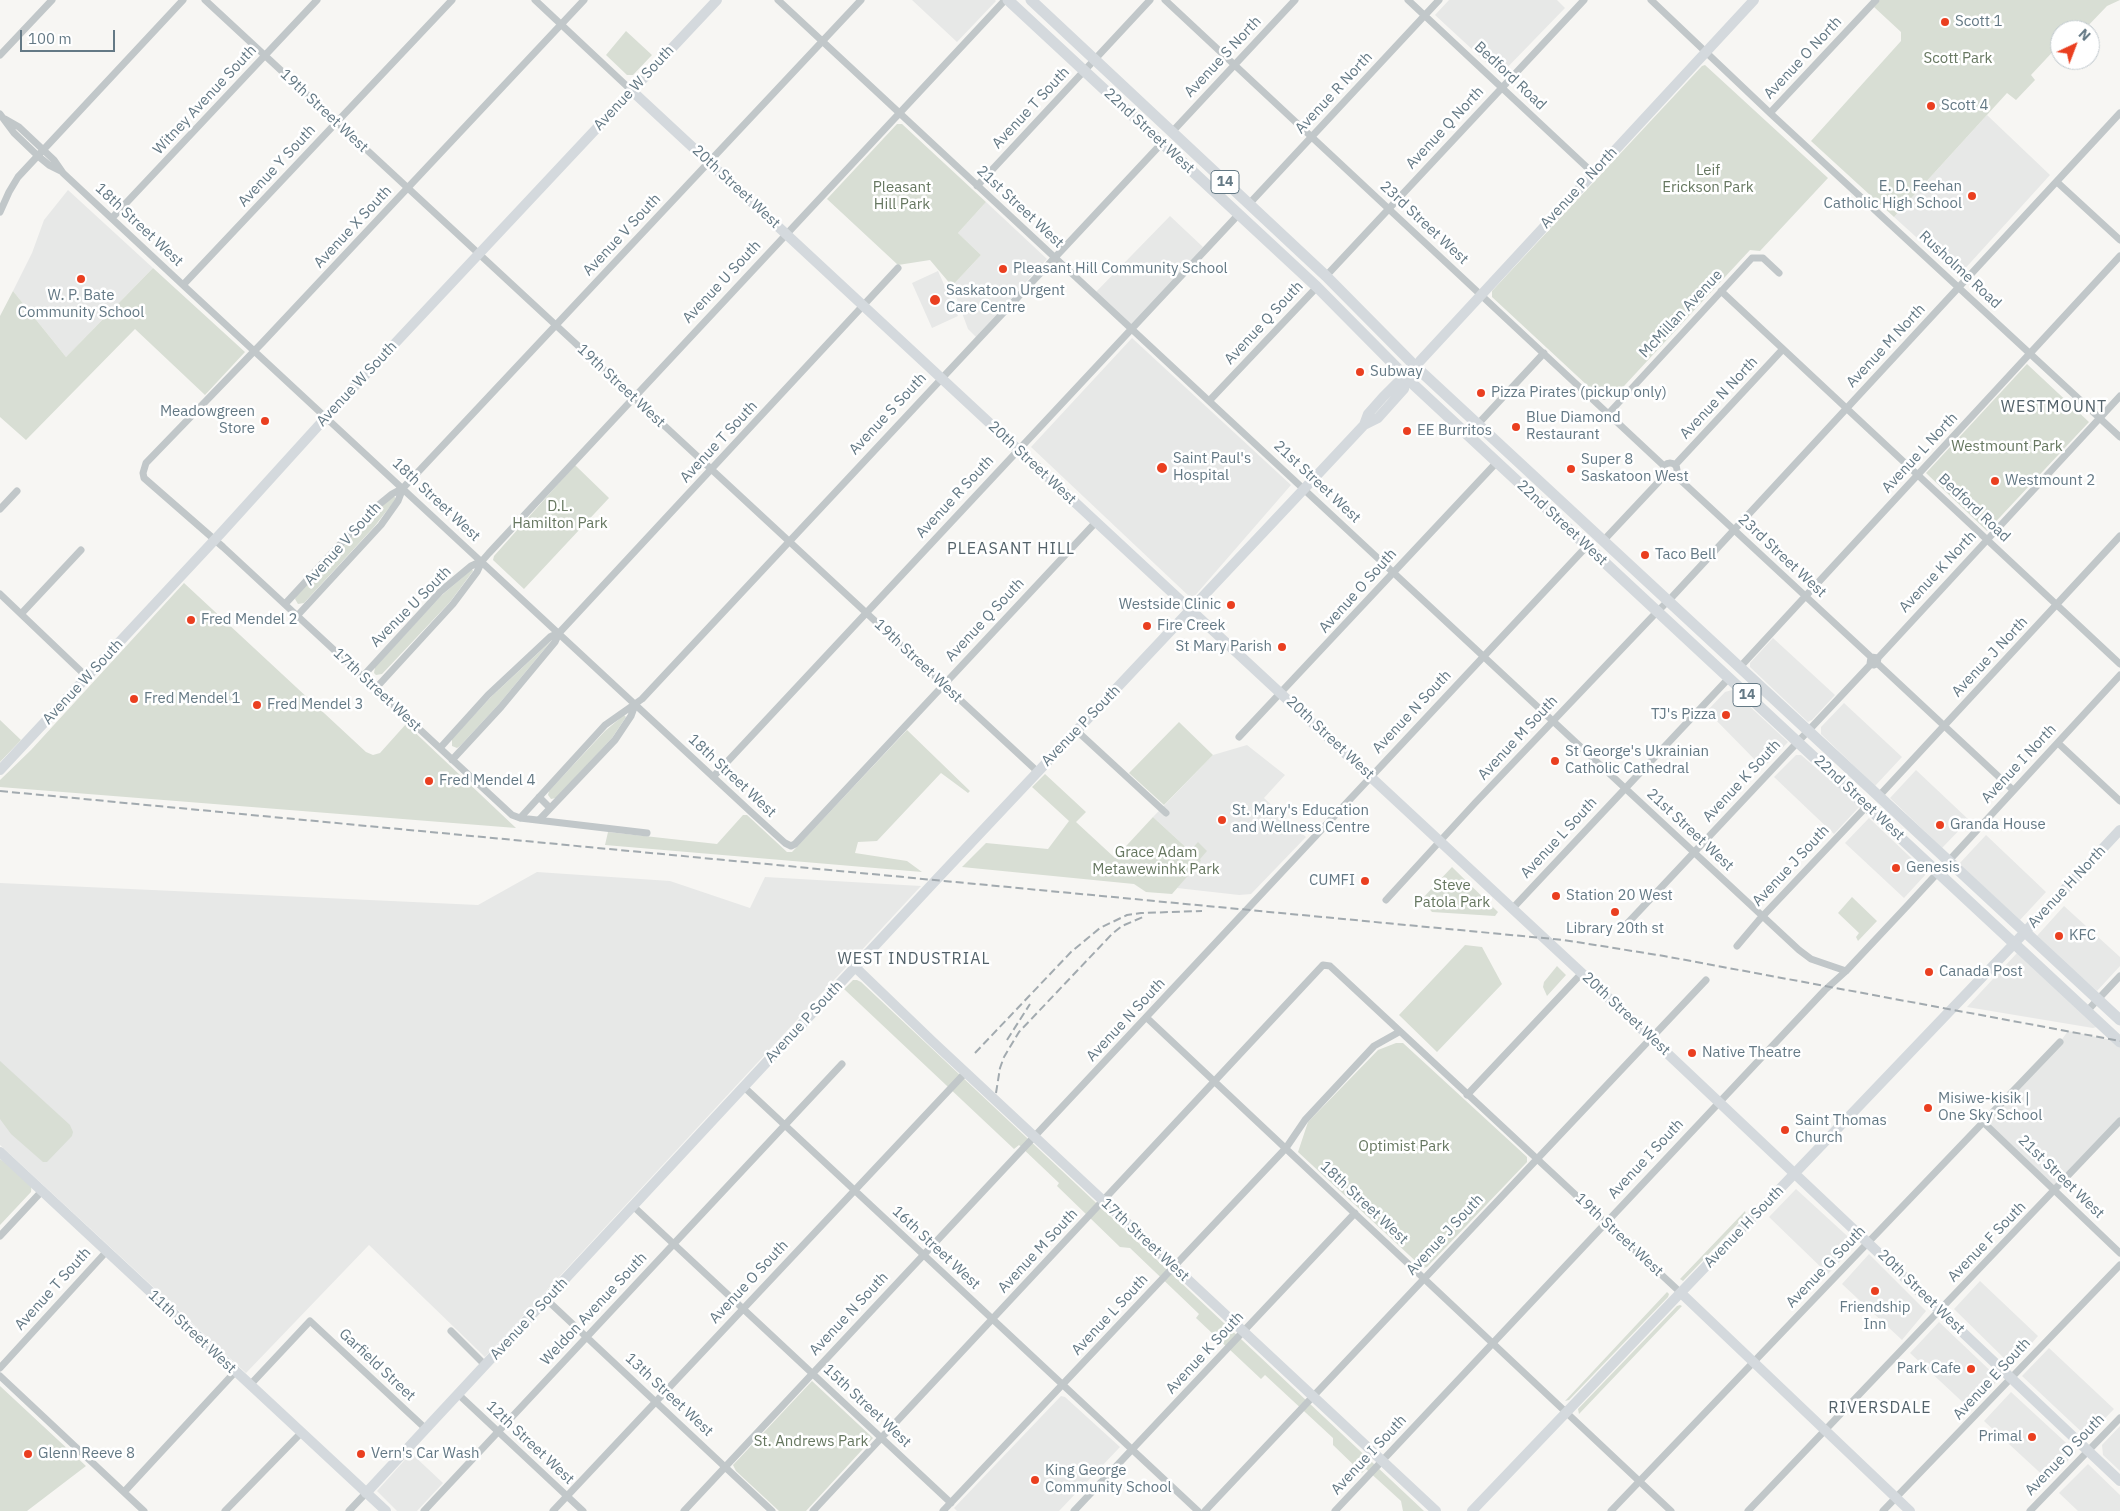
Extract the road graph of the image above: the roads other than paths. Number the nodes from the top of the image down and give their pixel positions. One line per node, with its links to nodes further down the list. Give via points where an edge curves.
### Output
1 (52, 0): 28 (street)
2 (183, 0): 43 (street)
3 (205, 0): 29 (street, 19th Street West)
4 (318, 0): 29 (street, Witney Avenue South)
5 (452, 0): 39 (street, Avenue Y South)
6 (535, 0): 25 (street, 20th Street West)
7 (584, 0): 25 (street, Avenue X South)
8 (717, 0): 34 (main road, Avenue W South)
9 (778, 0): 26 (street, 21st Street West)
10 (861, 0): 26 (street, Avenue V South)
11 (1006, 0): 32 (main road, 22nd Street West / 14); 37 (street, Avenue U South)
12 (1031, 0): 30 (main road, 22nd Street West / 14)
13 (1150, 0): 30 (street, Avenue T South)
14 (1165, 0): 31 (street, 23rd Street West)
15 (1295, 0): 31 (street, Avenue S North)
16 (1408, 0): 24 (street, Bedford Road)
17 (1439, 0): 24 (street, Avenue R North)
18 (1584, 0): 33 (street, Avenue Q North)
19 (1651, 0): 27 (street, Rusholme Road)
20 (1754, 0): 27 (main road, Avenue P North)
21 (1863, 0): 23 (street)
22 (1876, 0): 23 (street, Avenue O North)
23 (1870, 6): 35 (street, Avenue O North)
24 (1424, 16): 33 (street, Bedford Road); 41 (street, Avenue R North)
25 (561, 25): 34 (street, 20th Street West); 48 (street, Avenue X South)
26 (822, 42): 37 (street, 21st Street West); 44 (street, Avenue V South)
27 (1705, 52): 35 (street, Rusholme Road); 45 (main road, Avenue P North)
28 (0, 55)
29 (265, 56): 39 (street, 19th Street West); 53 (street, Witney Avenue South)
30 (1094, 60): 32 (street, Avenue T South); 40 (main road, 22nd Street West / 14)
31 (1234, 65): 40 (street, Avenue S North); 41 (street, 23rd Street West)
32 (1084, 71): 42 (main road, 22nd Street West / 14); 47 (street, Avenue T South)
33 (1502, 88): 45 (street, Bedford Road); 50 (street, Avenue Q North)
34 (631, 90): 44 (main road, 20th Street West); 56 (main road, Avenue W South)
35 (1770, 113): 64 (street, Rusholme Road)
36 (2120, 113): 46 (street, Avenue M North)
37 (900, 114): 47 (street, 21st Street West); 54 (street, Avenue U South)
38 (3, 117): 43 (street, 18th Street West, via 19,127)
39 (336, 122): 48 (street, 19th Street West); 62 (street, Avenue Y South)
40 (1172, 132): 49 (main road, 22nd Street West / 14)
41 (1312, 137): 49 (street, Avenue R North); 50 (street, 23rd Street West)
42 (1162, 143): 52 (main road, 22nd Street West / 14); 58 (street, Avenue S South)
43 (41, 153): 51 (street, via 14,183); 53 (street, 18th Street West)
44 (709, 163): 54 (main road, 20th Street West); 68 (street, Avenue V South)
45 (1593, 173): 66 (main road, Avenue P North)
46 (2057, 182): 55 (street); 64 (street, Avenue M North)
47 (977, 186): 58 (street, 21st Street West)
48 (408, 188): 56 (street, 19th Street West); 71 (street, Avenue X South)
49 (1249, 204): 61 (main road, 22nd Street West / 14)
50 (1388, 209): 61 (street, Avenue Q North); 66 (street, 23rd Street West)
51 (0, 212)
52 (1238, 215): 63 (main road, 22nd Street West / 14); 69 (street, Avenue R South)
53 (112, 218): 62 (street, 18th Street West)
54 (786, 234): 67 (main road, 20th Street West); 78 (street, Avenue U South)
55 (2120, 240)
56 (478, 254): 68 (street, 19th Street West); 82 (main road, Avenue W South)
57 (2120, 256): 73 (street, Avenue L North)
58 (1054, 257): 69 (street, 21st Street West); 75 (street, Avenue S South)
59 (898, 268): 67 (street, Avenue T South)
60 (1779, 273): 65 (street, McMillan Avenue, via 1763,258 1752,258)
61 (1326, 276): 74 (main road, 22nd Street West / 14)
62 (183, 285): 71 (street, 18th Street West)
63 (1316, 287): 76 (main road, 22nd Street West / 14); 79 (street, Avenue Q South)
64 (1959, 287): 73 (street, Rusholme Road); 80 (street, Avenue M North)
65 (1721, 291): 70 (street, Bedford Road); 81 (street, McMillan Avenue)
66 (1481, 295): 72 (street, 23rd Street West); 74 (main road, Avenue P North)
67 (863, 306): 75 (main road, 20th Street West); 90 (street, Avenue T South)
68 (555, 325): 78 (street, 19th Street West); 95 (street, Avenue V South)
69 (1132, 329): 79 (street, 21st Street West); 86 (street, Avenue R South)
70 (1783, 349): 80 (street, Bedford Road); 88 (street, Avenue N North)
71 (254, 350): 82 (street, 18th Street West); 91 (street, Avenue X South, via 146,463)
72 (1544, 353): 81 (street, 23rd Street West); 84 (street)
73 (2030, 354): 83 (street, Rusholme Road); 94 (street, Avenue L North)
74 (1416, 367): 76 (main road, Avenue P North); 84 (main road, 22nd Street West / 14)
75 (940, 378): 86 (main road, 20th Street West); 105 (street, Avenue S South)
76 (1407, 378): 87 (main road, 22nd Street West / 14); 96 (main road, Avenue P South, via 1397,383 1368,414 1364,424)
77 (2120, 396): 83 (street, Avenue K North)
78 (634, 398): 90 (street, 19th Street West); 108 (street, Avenue U South)
79 (1210, 400): 96 (street, 21st Street West)
80 (1847, 408): 94 (street, Bedford Road); 100 (street, Avenue M North)
81 (1608, 413): 89 (street, 23rd Street West)
82 (326, 417): 95 (street, 18th Street West); 102 (main road, Avenue W South)
83 (2100, 418): 85 (street, Rusholme Road); 103 (street, Avenue K North)
84 (1478, 424): 104 (main road, 22nd Street West / 14)
85 (2120, 437)
86 (1018, 450): 99 (main road, 20th Street West); 117 (street, Avenue R South)
87 (1497, 462): 106 (main road, 22nd Street West / 14); 109 (street, Avenue O South)
88 (1675, 465): 89 (street, via 1669,463); 93 (street)
89 (1664, 466): 92 (street)
90 (711, 470): 105 (street, 19th Street West); 120 (street, Avenue T South)
91 (143, 473): 102 (street, 17th Street West, via 144,478)
92 (1665, 475): 93 (street); 104 (street)
93 (1675, 475): 100 (street, 23rd Street West)
94 (1918, 475): 103 (street, Bedford Road); 111 (street, Avenue L North)
95 (403, 488): 108 (street, 18th Street West); 113 (street, Avenue V South, via 370,512); 119 (street, Avenue V South, via 381,525)
96 (1305, 488): 109 (street, 21st Street West); 115 (main road, Avenue P South)
97 (17, 491): 98 (street)
98 (0, 509)
99 (1096, 522): 115 (main road, 20th Street West); 129 (street, Avenue Q South)
100 (1734, 530): 111 (street, 23rd Street West); 112 (street, Avenue M North)
101 (2120, 536): 114 (street, Avenue J North)
102 (215, 540): 113 (street, 17th Street West); 127 (main road, Avenue W South)
103 (1987, 540): 114 (street, Bedford Road); 122 (street, Avenue K North)
104 (1603, 541): 112 (main road, 22nd Street West / 14)
105 (789, 542): 117 (street, 19th Street West); 132 (street, Avenue S South)
106 (1587, 546): 116 (main road, 22nd Street West / 14); 121 (street, Avenue N South)
107 (81, 550): 118 (street)
108 (482, 561): 120 (street, 18th Street West); 126 (street, Avenue U South, via 441,591); 130 (street, Avenue U South, via 453,604)
109 (1394, 572): 121 (street, 21st Street West); 131 (street, Avenue O South)
110 (0, 594): 118 (street)
111 (1806, 596): 122 (street, 23rd Street West); 124 (street, Avenue L North)
112 (1670, 599): 116 (street, Avenue M South); 124 (main road, 22nd Street West / 14)
113 (284, 604): 119 (street, 17th Street West)
114 (2056, 605): 123 (street, Bedford Road); 134 (street, Avenue J North)
115 (1192, 610): 131 (main road, 20th Street West); 135 (main road, Avenue P South)
116 (1657, 611): 128 (main road, 22nd Street West / 14); 133 (street, Avenue M South)
117 (866, 613): 129 (street, 19th Street West); 144 (street, Avenue R South)
118 (21, 614): 127 (street)
119 (297, 616): 126 (street, 17th Street West)
120 (559, 633): 132 (street, 18th Street West); 140 (street, Avenue T South, via 550,637 488,695); 141 (street, Avenue T South, via 501,707)
121 (1483, 656): 133 (street, 21st Street West); 145 (street, Avenue N South)
122 (1875, 661): 134 (street, 23rd Street West); 136 (street, Avenue K North)
123 (2120, 664)
124 (1740, 667): 136 (main road, 22nd Street West / 14)
125 (2120, 675): 139 (street, Avenue I North)
126 (363, 676): 130 (street, 17th Street West)
127 (87, 677): 142 (main road, Avenue W South)
128 (1729, 678): 138 (main road, 22nd Street West / 14); 146 (street, Avenue L South)
129 (943, 685): 143 (street, 19th Street West); 159 (street, Avenue Q South)
130 (376, 688): 140 (street, 17th Street West)
131 (1282, 693): 137 (street, Avenue O South); 145 (main road, 20th Street West)
132 (636, 705): 144 (street, 18th Street West); 149 (street, Avenue S South, via 605,725); 152 (street, Avenue S South, via 615,740)
133 (1553, 721): 146 (street, 21st Street West); 158 (street, Avenue M South)
134 (1944, 726): 147 (street, 23rd Street West); 148 (street, Avenue J North)
135 (1077, 731): 143 (main road, Avenue P South); 153 (street)
136 (1808, 731): 138 (street, Avenue K North); 148 (main road, 22nd Street West / 14)
137 (1239, 737)
138 (1798, 742): 151 (main road, 22nd Street West / 14); 160 (street, Avenue K South)
139 (2058, 743): 147 (street, Avenue I North); 150 (street)
140 (440, 748): 141 (street, 17th Street West)
141 (452, 760): 154 (street, 17th Street West, via 512,816)
142 (0, 770)
143 (1038, 772): 171 (main road, Avenue P South)
144 (713, 777): 159 (street, 18th Street West)
145 (1371, 777): 158 (main road, 20th Street West); 178 (street, Avenue N South)
146 (1625, 788): 160 (street, 21st Street West); 164 (street, Avenue L South)
147 (2013, 790): 161 (street, Avenue I North)
148 (1879, 796): 161 (main road, 22nd Street West / 14)
149 (539, 798): 152 (street); 154 (street, Avenue S South)
150 (2120, 801)
151 (1867, 806): 162 (main road, 22nd Street West / 14); 165 (street, Avenue J South)
152 (550, 808): 155 (street, Avenue S South)
153 (1166, 813)
154 (520, 818): 155 (street, 17th Street West)
155 (539, 820): 157 (street, 17th Street West)
156 (2120, 830): 167 (main road, Avenue H North)
157 (647, 833)
158 (1440, 841): 163 (street, Avenue M South); 164 (main road, 20th Street West)
159 (791, 846)
160 (1694, 852): 165 (street, 21st Street West); 166 (street, Avenue K South)
161 (1948, 861): 162 (street, Avenue I North); 167 (main road, 22nd Street West / 14)
162 (1938, 872): 168 (main road, 22nd Street West / 14); 172 (street, Avenue I South)
163 (1386, 900)
164 (1512, 909): 173 (main road, 20th Street West)
165 (1763, 916): 169 (street, Avenue J South); 172 (street, 21st Street West, via 1811,960)
166 (1624, 927)
167 (2025, 932): 168 (main road, Avenue H North); 176 (main road, 22nd Street West / 14)
168 (2015, 943): 177 (main road, 22nd Street West / 14); 197 (main road, Avenue H South)
169 (1737, 946)
170 (1323, 965): 180 (street, 19th Street West, via 1330,966); 186 (street, Avenue M South)
171 (855, 967): 185 (main road, 17th Street West); 187 (main road, Avenue P South)
172 (1846, 971): 189 (street, Avenue I South, via 1824,990)
173 (1582, 974): 181 (main road, 20th Street West); 188 (street)
174 (2120, 976): 176 (street)
175 (1706, 980): 181 (street, Avenue J South)
176 (2098, 1000): 177 (street); 179 (main road, 22nd Street West / 14)
177 (2087, 1011): 183 (main road, 22nd Street West / 14)
178 (1147, 1018): 186 (street, 18th Street West); 193 (street, Avenue N South)
179 (2120, 1020)
180 (1399, 1032): 188 (street, 19th Street West); 194 (street, Avenue L South, via 1374,1046 1306,1120)
181 (1651, 1038): 189 (main road, 20th Street West); 196 (street, Avenue J South)
182 (2060, 1042): 191 (street, Avenue G South)
183 (2120, 1042)
184 (842, 1064): 192 (street, Weldon Avenue South)
185 (966, 1072): 193 (main road, 17th Street West); 198 (street, Avenue O South)
186 (1215, 1081): 194 (street, 18th Street West); 201 (street, Avenue M South)
187 (744, 1087): 192 (street, 16th Street West); 202 (main road, Avenue P South)
188 (1467, 1095): 196 (street, 19th Street West)
189 (1720, 1102): 197 (main road, 20th Street West); 204 (street, Avenue I South)
190 (2120, 1121): 199 (street, Avenue F South)
191 (1983, 1122): 199 (street, 21st Street West); 206 (street, Avenue G South)
192 (785, 1126): 198 (street, 16th Street West); 207 (street, Weldon Avenue South)
193 (1035, 1137): 201 (main road, 17th Street West); 210 (street, Avenue N South)
194 (1286, 1148): 203 (street, 18th Street West); 212 (street, Avenue L South)
195 (0, 1152): 200 (main road, 11th Street West)
196 (1536, 1159): 204 (street, 19th Street West); 213 (street, Avenue J South)
197 (1795, 1173): 206 (main road, 20th Street West); 214 (main road, Avenue H South)
198 (854, 1190): 210 (street, 16th Street West); 216 (street, Avenue O South)
199 (2054, 1190): 209 (street, 21st Street West); 217 (street, Avenue F South)
200 (42, 1191): 205 (street); 208 (main road, 11th Street West)
201 (1103, 1200): 212 (main road, 17th Street West); 218 (street, Avenue M South)
202 (634, 1206): 207 (street, 15th Street West); 215 (main road, Avenue P South)
203 (1355, 1213): 213 (street, 18th Street West); 220 (street, Avenue K South)
204 (1606, 1223): 214 (street, 19th Street West); 222 (street, Avenue I South)
205 (0, 1236)
206 (1868, 1242): 217 (main road, 20th Street West); 223 (street, Avenue G South)
207 (674, 1244): 216 (street, 15th Street West); 221 (street, Weldon Avenue South)
208 (106, 1252): 225 (street, Avenue T South); 226 (main road, 11th Street West)
209 (2120, 1253)
210 (923, 1255): 218 (street, 16th Street West); 227 (street, Avenue N South)
211 (2120, 1264): 229 (street, Avenue E South)
212 (1174, 1267): 220 (main road, 17th Street West); 231 (street, Avenue L South)
213 (1424, 1278): 222 (street, 18th Street West); 233 (street, Avenue J South)
214 (1681, 1293): 223 (main road, 19th Street West); 235 (main road, Avenue H South)
215 (546, 1300): 221 (street, 13th Street West); 224 (main road, Avenue P South)
216 (742, 1308): 227 (street, 15th Street West); 234 (street, Avenue O South)
217 (1940, 1310): 229 (main road, 20th Street West); 238 (street, Avenue F South)
218 (992, 1320): 231 (street, 16th Street West); 241 (street, Avenue M South)
219 (452, 1331): 224 (street)
220 (1244, 1332): 233 (main road, 17th Street West); 242 (street, Avenue K South)
221 (587, 1337): 234 (street, 13th Street West); 239 (street, Weldon Avenue South)
222 (1493, 1342): 235 (street, 18th Street West); 244 (street, Avenue I South)
223 (1754, 1362): 238 (main road, 19th Street West); 246 (street, Avenue G South)
224 (485, 1365): 232 (main road, Avenue P South)
225 (0, 1368)
226 (235, 1372): 230 (main road, 11th Street West); 248 (street)
227 (812, 1374): 241 (street, 15th Street West); 245 (street, Avenue N South)
228 (0, 1376): 248 (street)
229 (2011, 1378): 243 (main road, 20th Street West); 251 (street, Avenue E South)
230 (250, 1385): 237 (street, Garfield Street, via 310,1321); 240 (main road, 11th Street West)
231 (1063, 1385): 242 (street, 16th Street West); 252 (street, Avenue L South)
232 (458, 1394): 237 (main road, Avenue P South); 239 (street, 12th Street West)
233 (1314, 1396): 244 (main road, 17th Street West); 266 (street, Avenue J South)
234 (656, 1402): 245 (street, 13th Street West); 250 (street, Avenue O South)
235 (1568, 1412): 246 (street, 18th Street West); 269 (main road, Avenue H South)
236 (2120, 1418): 243 (street, Avenue D South)
237 (426, 1429): 249 (main road, Avenue P South)
238 (1826, 1431): 251 (main road, 19th Street West); 272 (street, Avenue F South)
239 (498, 1432): 250 (street, 12th Street West); 257 (street, Weldon Avenue South)
240 (301, 1433): 249 (main road, 11th Street West); 254 (street)
241 (882, 1438): 252 (street, 15th Street West); 262 (street, Avenue M South)
242 (1133, 1450): 264 (street, Avenue K South); 265 (street, 16th Street West)
243 (2088, 1451): 247 (main road, 20th Street West); 275 (street, Avenue D South)
244 (1383, 1460): 267 (street, Avenue I South); 268 (main road, 17th Street West)
245 (725, 1466): 260 (street, Avenue N South); 261 (street, 13th Street West)
246 (1639, 1481): 270 (street, Avenue G South); 271 (street, 18th Street West)
247 (2120, 1481)
248 (124, 1492): 253 (street)
249 (366, 1493): 255 (street, Avenue P South); 256 (main road, 11th Street West)
250 (567, 1496): 258 (street, Avenue O South); 259 (street, 12th Street West)
251 (1896, 1498): 273 (street, Avenue E South); 274 (main road, 19th Street West)
252 (951, 1503): 263 (street, Avenue L South)
253 (144, 1511)
254 (225, 1511)
255 (349, 1511)
256 (386, 1511)
257 (424, 1511)
258 (553, 1511)
259 (583, 1511)
260 (684, 1511)
261 (772, 1511)
262 (813, 1511)
263 (943, 1511)
264 (1074, 1511)
265 (1198, 1511)
266 (1205, 1511)
267 (1335, 1511)
268 (1436, 1511)
269 (1472, 1511)
270 (1611, 1511)
271 (1671, 1511)
272 (1748, 1511)
273 (1883, 1511)
274 (1910, 1511)
275 (2030, 1511)

